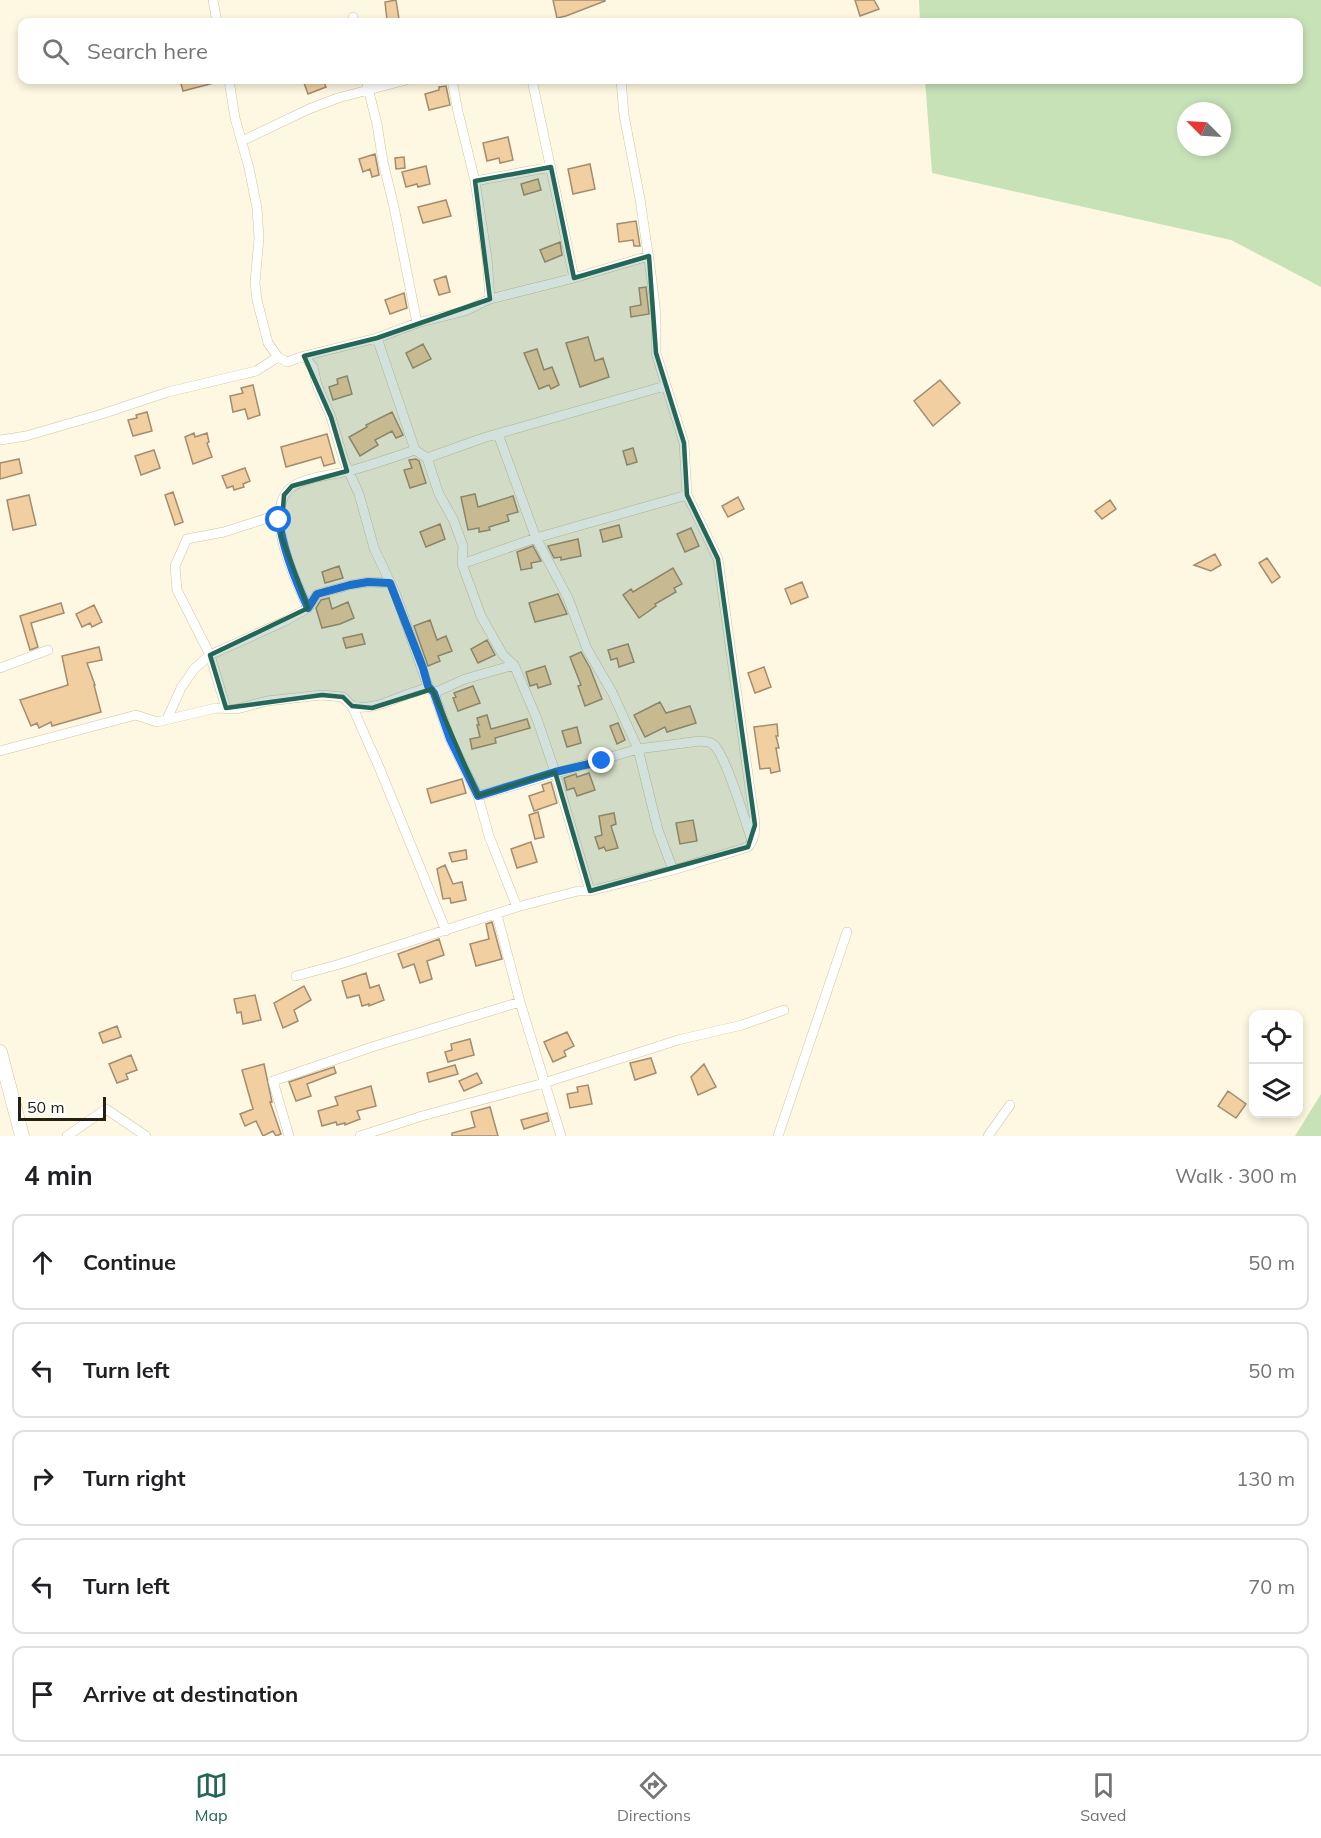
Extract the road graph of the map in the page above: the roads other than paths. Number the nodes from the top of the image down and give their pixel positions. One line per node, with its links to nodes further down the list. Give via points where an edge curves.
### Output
1 (213, 0): 2 (street)
2 (216, 18)
3 (230, 84): 10 (street)
4 (367, 84): 9 (street)
5 (391, 84): 9 (street)
6 (453, 84): 12 (street)
7 (533, 84): 11 (street)
8 (621, 84): 13 (street)
9 (369, 90): 10 (street, via 309,109); 16 (street)
10 (242, 141): 19 (street, via 257,208 257,300 268,343)
11 (551, 167): 12 (street); 14 (street)
12 (475, 181): 15 (street)
13 (649, 256): 14 (street); 20 (street, via 656,353)
14 (574, 278): 15 (street)
15 (490, 299): 16 (street, via 465,311)
16 (417, 322): 17 (street)
17 (377, 338): 18 (street); 23 (street)
18 (304, 356): 19 (street, via 287,362); 25 (street, via 313,367)
19 (278, 357): 22 (street, via 256,371)
20 (665, 386): 21 (street); 26 (street, via 684,443)
21 (498, 434): 24 (street); 28 (street)
22 (0, 440)
23 (416, 450): 24 (street); 25 (street)
24 (427, 458): 29 (street, via 463,546)
25 (349, 471): 27 (street, via 292,486 284,495); 30 (street)
26 (687, 495): 28 (street); 44 (street, via 717,559 751,796)
27 (280, 514): 31 (street, via 281,536); 33 (street, via 187,539 175,566 177,590)
28 (536, 538): 29 (street); 40 (street)
29 (462, 564): 34 (street, via 481,616 503,655)
30 (390, 583): 31 (street, via 368,582 317,594); 36 (street)
31 (308, 608): 33 (street)
32 (48, 650): 35 (street)
33 (210, 655): 38 (street); 39 (street, via 181,688)
34 (514, 664): 36 (street); 42 (street)
35 (0, 668)
36 (431, 689): 37 (street, via 372,708); 43 (street)
37 (351, 706): 38 (street, via 343,696 322,695); 49 (street)
38 (226, 708): 39 (street)
39 (167, 719): 41 (street, via 156,722 136,715 125,717)
40 (638, 748): 42 (street); 44 (street, via 700,741 716,746); 45 (street, via 658,830)
41 (0, 751)
42 (555, 772): 43 (street); 46 (street)
43 (478, 796): 47 (street)
44 (753, 843): 45 (street)
45 (673, 870): 46 (street)
46 (590, 891): 47 (street)
47 (517, 908): 48 (street)
48 (497, 915): 49 (street); 52 (street)
49 (446, 931): 51 (street)
50 (847, 933): 63 (street)
51 (296, 976)
52 (520, 1002): 55 (street); 60 (street, via 273,1082)
53 (784, 1010): 55 (street)
54 (0, 1052): 57 (main road)
55 (544, 1083): 61 (street); 62 (street)
56 (1010, 1105): 64 (street)
57 (22, 1136)
58 (67, 1136): 59 (street, via 106,1109)
59 (146, 1136)
60 (289, 1136)
61 (360, 1136)
62 (561, 1136)
63 (778, 1136)
64 (988, 1136)

